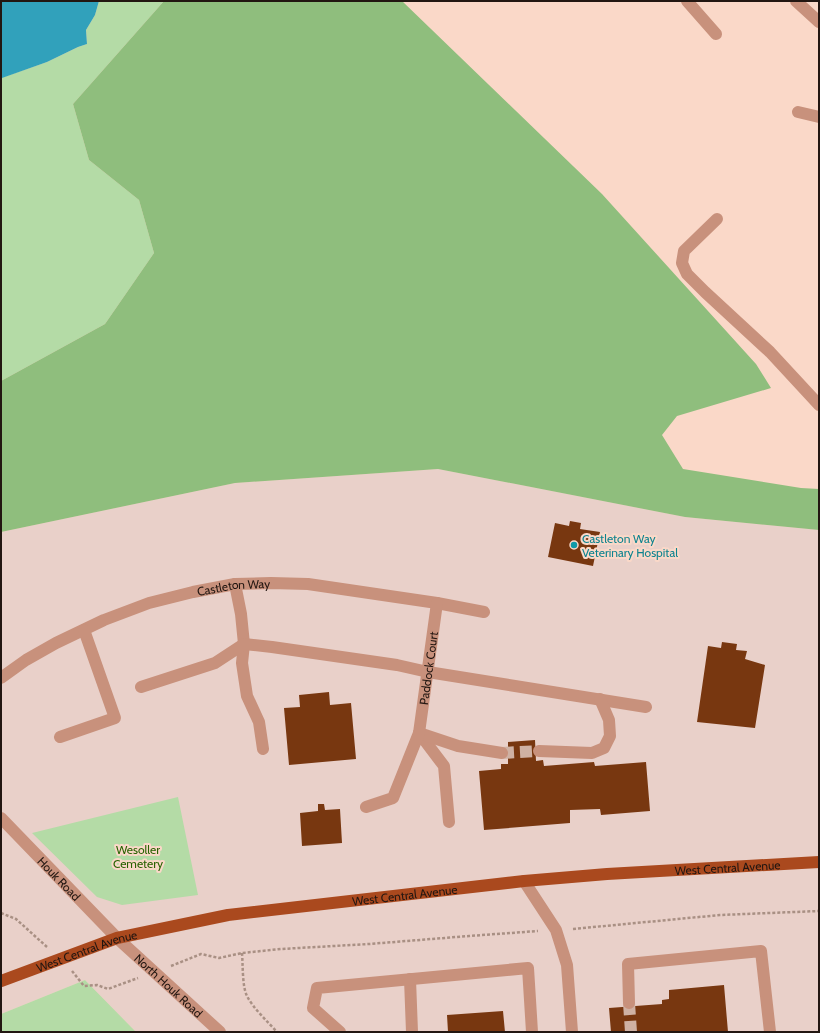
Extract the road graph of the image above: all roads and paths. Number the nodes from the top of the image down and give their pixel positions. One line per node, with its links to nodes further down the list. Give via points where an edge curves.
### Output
1 (687, 1): 4 (street)
2 (796, 1): 3 (street)
3 (819, 22)
4 (716, 34)
5 (798, 112): 6 (street)
6 (819, 117)
7 (717, 219): 8 (street, via 684,250 682,263 687,274 770,352)
8 (819, 405)
9 (235, 584): 10 (street, Castleton Way, via 308,584); 12 (street, Castleton Way, via 149,603); 13 (street)
10 (437, 603): 11 (street, Castleton Way); 14 (street, Paddock Court)
11 (484, 612)
12 (84, 630): 15 (street, Castleton Way, via 26,660); 20 (street, via 115,718)
13 (244, 644): 14 (street, via 397,665); 16 (street, via 215,662); 21 (street, via 242,663 247,696 258,722)
14 (428, 672): 17 (street); 19 (street, Paddock Court)
15 (1, 678)
16 (141, 687)
17 (600, 699): 18 (street); 22 (street, via 609,720 610,736 604,748 592,753)
18 (646, 707)
19 (419, 733): 23 (street, via 458,746); 24 (street, Paddock Court, via 393,798); 26 (street, via 444,766)
20 (60, 737)
21 (263, 749)
22 (539, 751)
23 (502, 753)
24 (366, 807)
25 (1, 818): 32 (street, Houk Road)
26 (449, 822)
27 (819, 862): 28 (main road, West Central Avenue)
28 (524, 881): 31 (street); 32 (main road, West Central Avenue, via 228,915)
29 (819, 911): 31 (path, via 720,915)
30 (1, 913): 34 (path, via 16,919)
31 (556, 930): 33 (path); 44 (street, via 567,965)
32 (117, 938): 34 (main road, West Central Avenue); 35 (street, North Houk Road)
33 (242, 953): 35 (path, via 219,958 201,954); 40 (path, via 247,995)
34 (61, 959): 35 (path, via 84,986 97,985 108,989); 37 (main road, West Central Avenue)
35 (154, 972): 39 (street, North Houk Road)
36 (410, 980): 41 (street, via 317,988 313,1008); 42 (street); 43 (street, via 528,968)
37 (1, 981)
38 (629, 1003): 45 (street, via 628,964 761,951)
39 (220, 1032)
40 (277, 1032)
41 (340, 1032)
42 (412, 1032)
43 (532, 1032)
44 (572, 1032)
45 (770, 1032)

